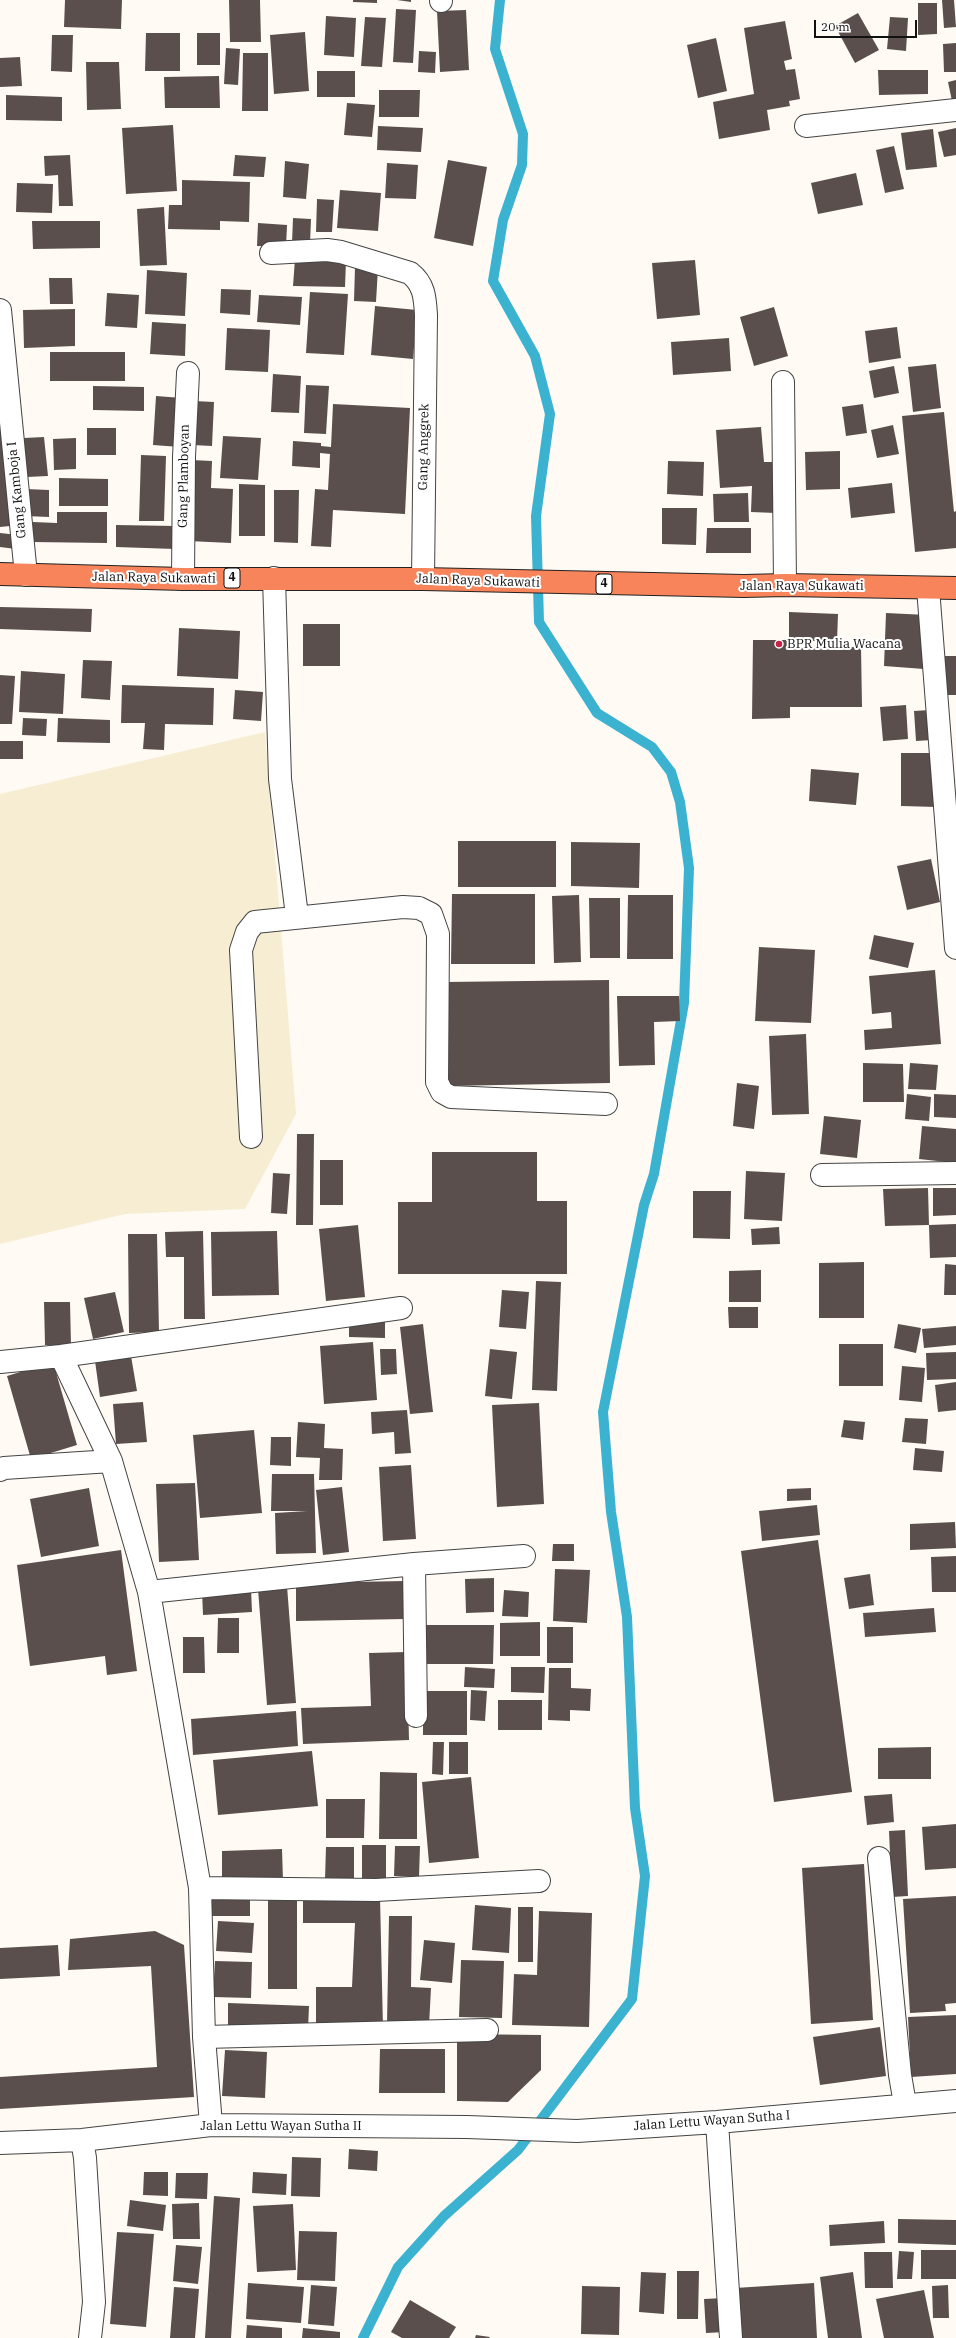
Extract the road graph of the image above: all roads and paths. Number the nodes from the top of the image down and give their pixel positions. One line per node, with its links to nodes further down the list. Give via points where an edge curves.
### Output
1 (956, 110): 2 (street)
2 (806, 126)
3 (271, 252): 11 (street, Gang Anggrek, via 341,252 410,273 423,288 426,315)
4 (0, 310): 8 (street, Gang Kamboja I)
5 (188, 373): 10 (street, Gang Plamboyan)
6 (783, 382): 12 (street)
7 (0, 574): 8 (highway, Jalan Raya Sukawati / 4)
8 (26, 575): 10 (highway, Jalan Raya Sukawati / 4)
9 (274, 578): 10 (highway, Jalan Raya Sukawati / 4); 11 (highway, Jalan Raya Sukawati / 4); 15 (street, via 280,779)
10 (183, 579)
11 (423, 579): 12 (highway, Jalan Raya Sukawati / 4)
12 (785, 585): 13 (highway, Jalan Raya Sukawati / 4)
13 (928, 588): 14 (highway, Jalan Raya Sukawati / 4); 16 (street)
14 (956, 588)
15 (297, 916): 17 (street, via 403,907 419,908 430,914 438,934 437,1082 442,1092 451,1097); 18 (street, via 255,922 247,932 241,950)
16 (956, 948)
17 (606, 1104)
18 (251, 1137)
19 (956, 1173): 20 (street)
20 (822, 1175)
21 (401, 1308): 22 (street)
22 (61, 1356): 23 (street); 24 (street)
23 (0, 1362)
24 (111, 1461): 25 (street); 28 (street)
25 (0, 1470)
26 (524, 1556): 27 (street)
27 (414, 1564): 28 (street); 29 (street)
28 (150, 1592): 32 (street)
29 (416, 1716)
30 (879, 1858): 36 (street)
31 (538, 1882): 32 (street, via 376,1890)
32 (200, 1888): 34 (street)
33 (487, 2030): 34 (street)
34 (204, 2037): 38 (street)
35 (956, 2101): 36 (street, Jalan Lettu Wayan Sutha I)
36 (905, 2104): 37 (street, Jalan Lettu Wayan Sutha I)
37 (717, 2122): 39 (street, Jalan Lettu Wayan Sutha I, via 577,2131); 43 (street)
38 (211, 2124): 39 (street, Jalan Lettu Wayan Sutha II); 40 (street, Jalan Lettu Wayan Sutha II)
39 (467, 2127)
40 (82, 2140): 41 (street, Jalan Lettu Wayan Sutha II); 42 (street, via 94,2302)
41 (0, 2142)
42 (90, 2338)
43 (731, 2338)

